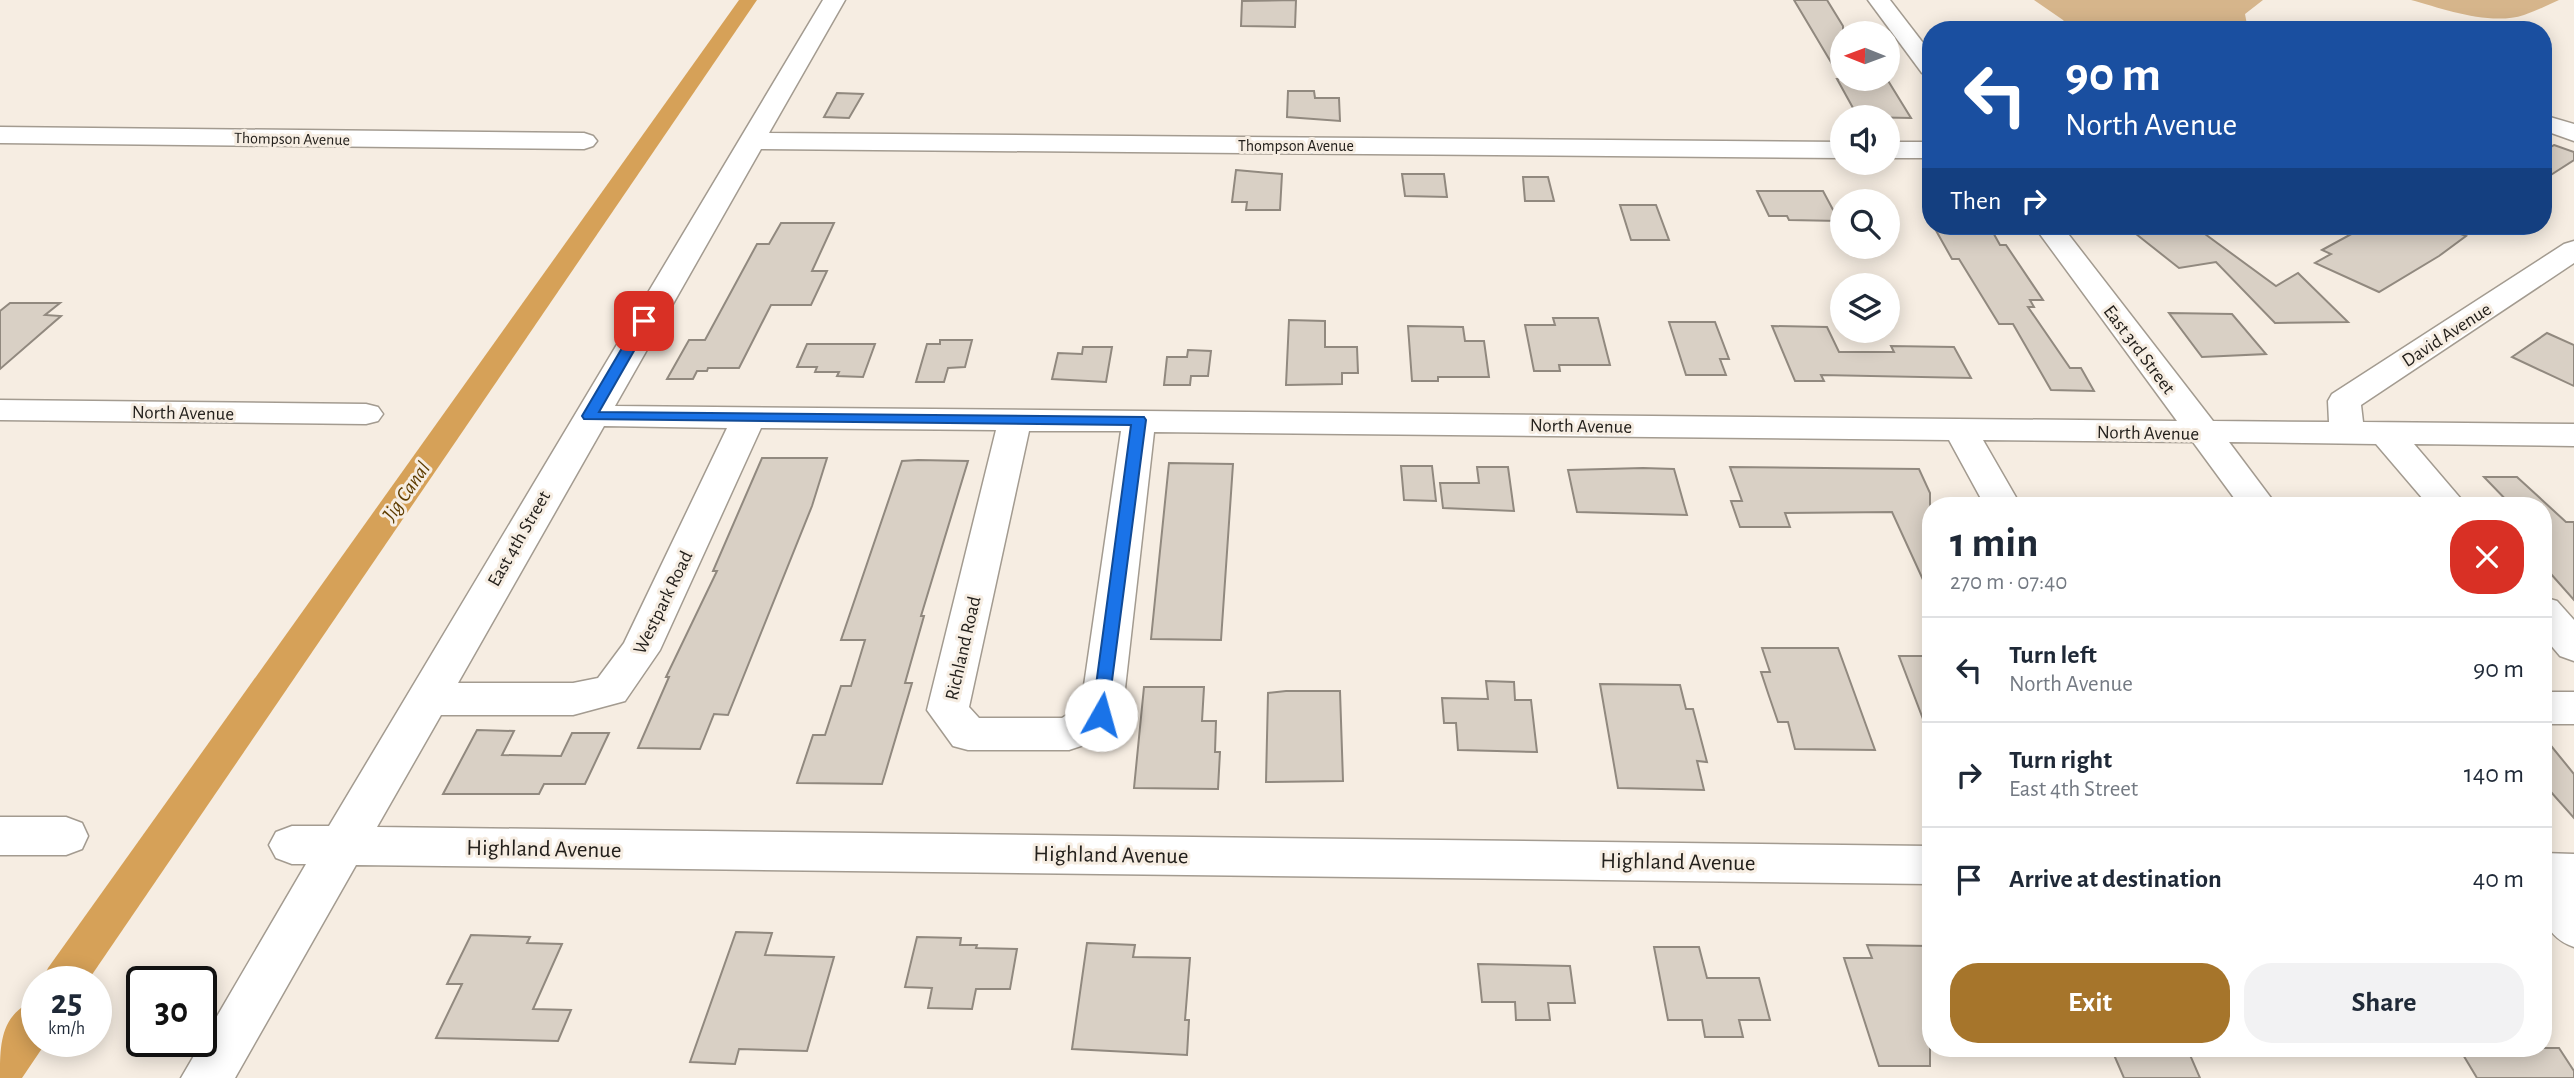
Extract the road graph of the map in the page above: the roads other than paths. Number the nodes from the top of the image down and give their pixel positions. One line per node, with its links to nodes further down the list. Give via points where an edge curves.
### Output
1 (834, 0): 8 (street, East 4th Street)
2 (1879, 0): 3 (street)
3 (1922, 57)
4 (2552, 125): 5 (street)
5 (2574, 133)
6 (0, 135): 7 (street, Thompson Avenue)
7 (584, 141)
8 (750, 141): 9 (street, Thompson Avenue); 16 (street, East 4th Street)
9 (1830, 150)
10 (1900, 150): 11 (street)
11 (1922, 150)
12 (2055, 235): 23 (street, East 3rd Street)
13 (2574, 250): 21 (street, David Avenue, via 2344,401)
14 (0, 410): 15 (street, North Avenue)
15 (366, 414)
16 (589, 416): 17 (street, North Avenue); 30 (street, East 4th Street)
17 (749, 417): 18 (street, North Avenue); 30 (street, Westpark Road, via 640,650 611,690 573,699)
18 (1015, 419): 19 (street, North Avenue); 19 (street, Richland Road, via 947,710 968,734 1069,734 1101,715)
19 (1139, 420): 20 (street, North Avenue)
20 (1961, 430): 23 (street, North Avenue); 25 (street)
21 (2347, 432): 22 (street, North Avenue); 23 (street, North Avenue)
22 (2384, 432): 24 (street, North Avenue); 27 (street)
23 (2204, 433): 26 (street, East 3rd Street)
24 (2574, 435)
25 (1998, 497)
26 (2252, 497)
27 (2441, 497)
28 (2552, 621): 29 (street)
29 (2574, 646)
30 (425, 699): 36 (street, East 4th Street)
31 (2552, 708): 32 (street)
32 (2574, 708)
33 (0, 836): 34 (street)
34 (66, 836)
35 (292, 845): 36 (street, Highland Avenue)
36 (342, 845): 37 (street, Highland Avenue); 42 (street, East 4th Street)
37 (1922, 865)
38 (2552, 873): 39 (street)
39 (2574, 874)
40 (2552, 897): 41 (street)
41 (2574, 926)
42 (206, 1078)

